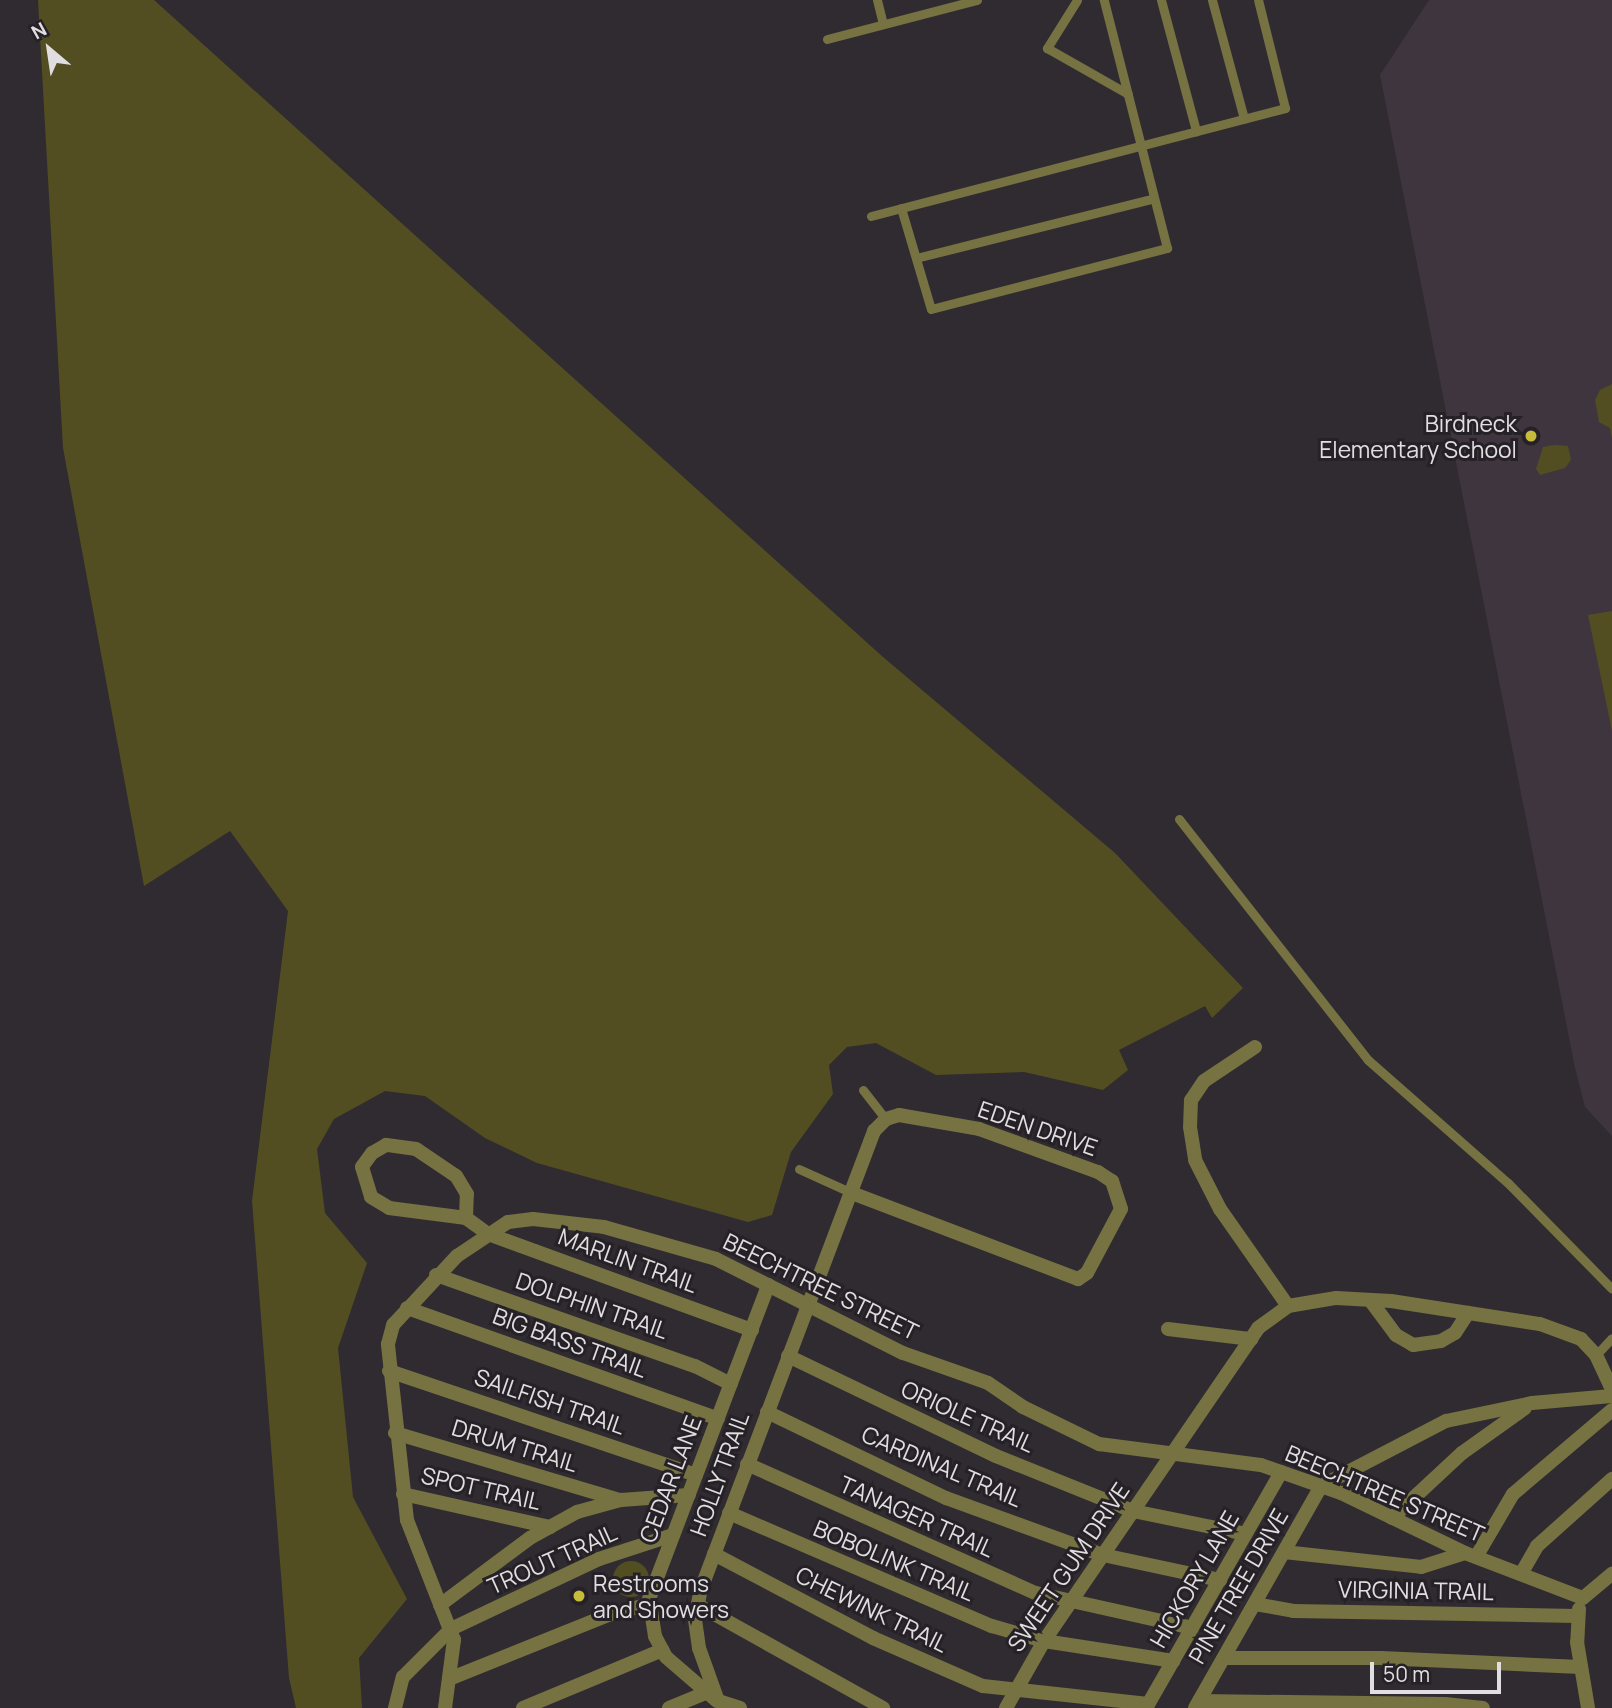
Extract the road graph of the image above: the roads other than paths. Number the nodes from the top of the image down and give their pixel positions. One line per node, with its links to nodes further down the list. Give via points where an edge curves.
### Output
1 (877, 0): 8 (lane)
2 (977, 0): 8 (lane)
3 (1077, 0): 10 (lane, via 1047,48)
4 (1104, 0): 10 (lane)
5 (1161, 0): 12 (lane)
6 (1212, 0): 11 (lane)
7 (1258, 0): 11 (lane, via 1285,108)
8 (883, 24): 9 (lane)
9 (827, 39)
10 (1128, 93): 13 (lane)
11 (1244, 119): 12 (lane)
12 (1196, 131): 13 (lane)
13 (1141, 146): 14 (lane); 15 (lane)
14 (1154, 198): 17 (lane); 17 (lane, via 1167,248 931,309)
15 (901, 208): 16 (lane); 17 (lane)
16 (871, 216)
17 (916, 258)
18 (1179, 820): 28 (lane, via 1368,1060 1508,1183)
19 (1255, 1047): 31 (street, via 1204,1081 1191,1100 1190,1127 1195,1160 1220,1209)
20 (863, 1090): 21 (lane)
21 (886, 1119): 23 (street, via 874,1131); 23 (street, EDEN DRIVE, via 920,1116 1042,1150 1112,1181 1121,1209 1087,1273 1077,1279)
22 (799, 1169): 23 (lane)
23 (852, 1192): 30 (street)
24 (466, 1218): 24 (street, via 389,1208 371,1197 362,1167 386,1145 416,1149 456,1176 467,1194); 25 (street, MARLIN TRAIL)
25 (488, 1234): 26 (street, BEECHTREE STREET); 27 (street, BEECHTREE STREET, via 508,1222 533,1219 604,1227 716,1259); 35 (street, MARLIN TRAIL)
26 (436, 1275): 32 (street, BEECHTREE STREET); 41 (street, DOLPHIN TRAIL, via 695,1366)
27 (768, 1285): 30 (street, BEECHTREE STREET); 35 (street, CEDAR LANE)
28 (1612, 1289)
29 (1370, 1300): 31 (street, via 1336,1298); 33 (street); 33 (street, via 1396,1335 1413,1345 1441,1342 1455,1333)
30 (807, 1305): 39 (street, HOLLY TRAIL); 49 (street, BEECHTREE STREET, via 903,1353 988,1383 1023,1407 1099,1444)
31 (1289, 1306): 37 (street, SWEET GUM DRIVE, via 1258,1328)
32 (407, 1308): 40 (street, BEECHTREE STREET, via 393,1325); 47 (street, BIG BASS TRAIL)
33 (1468, 1313): 38 (street, via 1540,1324 1581,1339)
34 (1168, 1329): 37 (street)
35 (751, 1330): 41 (street, CEDAR LANE)
36 (1612, 1338): 38 (lane)
37 (1251, 1339): 49 (street, SWEET GUM DRIVE)
38 (1596, 1355): 42 (street)
39 (788, 1356): 46 (street, HOLLY TRAIL); 58 (street, ORIOLE TRAIL, via 996,1455)
40 (389, 1371): 48 (street, BEECHTREE STREET); 52 (street, SAILFISH TRAIL)
41 (731, 1384): 47 (street, CEDAR LANE)
42 (1612, 1389)
43 (1612, 1396): 44 (street)
44 (1532, 1403): 54 (street, via 1446,1421); 60 (street, via 1462,1453)
45 (1612, 1410): 67 (street, via 1513,1494)
46 (767, 1412): 50 (street, HOLLY TRAIL); 66 (street, CARDINAL TRAIL, via 946,1498)
47 (718, 1419): 52 (street, CEDAR LANE)
48 (395, 1433): 55 (street, BEECHTREE STREET); 57 (street, DRUM TRAIL)
49 (1172, 1453): 51 (street, BEECHTREE STREET, via 1262,1465); 58 (street, SWEET GUM DRIVE)
50 (747, 1464): 59 (street, HOLLY TRAIL); 72 (street, TANAGER TRAIL, via 913,1542 1036,1593)
51 (1281, 1472): 54 (street, BEECHTREE STREET); 62 (street, HICKORY LANE)
52 (696, 1475): 56 (street, CEDAR LANE)
53 (1612, 1479): 68 (street, via 1536,1546)
54 (1321, 1486): 60 (street, BEECHTREE STREET); 64 (street, PINE TREE DRIVE)
55 (402, 1494): 61 (street, SPOT TRAIL); 75 (street, BEECHTREE STREET, via 407,1520)
56 (689, 1495): 57 (street); 63 (street, CEDAR LANE)
57 (621, 1500): 61 (street, via 577,1512)
58 (1133, 1511): 62 (street, ORIOLE TRAIL); 66 (street, SWEET GUM DRIVE)
59 (729, 1513): 65 (street, HOLLY TRAIL); 80 (street, BOBOLINK TRAIL, via 992,1626)
60 (1392, 1518): 67 (street, BEECHTREE STREET)
61 (550, 1527): 75 (street)
62 (1246, 1534): 70 (street, HICKORY LANE)
63 (673, 1535): 73 (street, CEDAR LANE); 79 (street, TROUT TRAIL, via 600,1559)
64 (1284, 1552): 67 (street, via 1420,1567); 74 (street, PINE TREE DRIVE)
65 (714, 1554): 76 (street, HOLLY TRAIL); 86 (street, CHEWINK TRAIL, via 929,1664 983,1686)
66 (1103, 1555): 70 (street, CARDINAL TRAIL); 72 (street, SWEET GUM DRIVE)
67 (1470, 1555): 68 (street, BEECHTREE STREET)
68 (1521, 1574): 71 (street, BEECHTREE STREET)
69 (1612, 1574): 71 (street)
70 (1220, 1580): 78 (street, HICKORY LANE)
71 (1583, 1598): 77 (street)
72 (1071, 1601): 78 (street, TANAGER TRAIL); 80 (street, SWEET GUM DRIVE)
73 (650, 1604): 81 (street); 85 (street, via 611,1614)
74 (1255, 1604): 77 (street, VIRGINIA TRAIL, via 1293,1611); 82 (street, PINE TREE DRIVE)
75 (440, 1605): 79 (street, BEECHTREE STREET)
76 (698, 1605): 87 (street, HOLLY TRAIL, via 699,1648); 95 (street)
77 (1577, 1616): 84 (street)
78 (1192, 1628): 83 (street, HICKORY LANE)
79 (451, 1629): 85 (street, BEECHTREE STREET); 90 (street, TROUT TRAIL, via 403,1677)
80 (1044, 1641): 83 (street, BOBOLINK TRAIL); 86 (street, SWEET GUM DRIVE)
81 (662, 1650): 87 (street); 92 (street)
82 (1224, 1658): 84 (street, via 1381,1658); 88 (street, PINE TREE DRIVE)
83 (1173, 1661): 89 (street, HICKORY LANE)
84 (1581, 1667): 98 (street)
85 (449, 1679): 91 (street, BEECHTREE STREET)
86 (1016, 1688): 89 (street, CHEWINK TRAIL); 96 (street, SWEET GUM DRIVE)
87 (716, 1700): 93 (street); 94 (street)
88 (1197, 1705): 97 (street, via 1418,1703)
89 (1147, 1706)
90 (395, 1708)
91 (445, 1708)
92 (523, 1708)
93 (669, 1708)
94 (740, 1708)
95 (883, 1708)
96 (1006, 1708)
97 (1483, 1708)
98 (1588, 1708)

